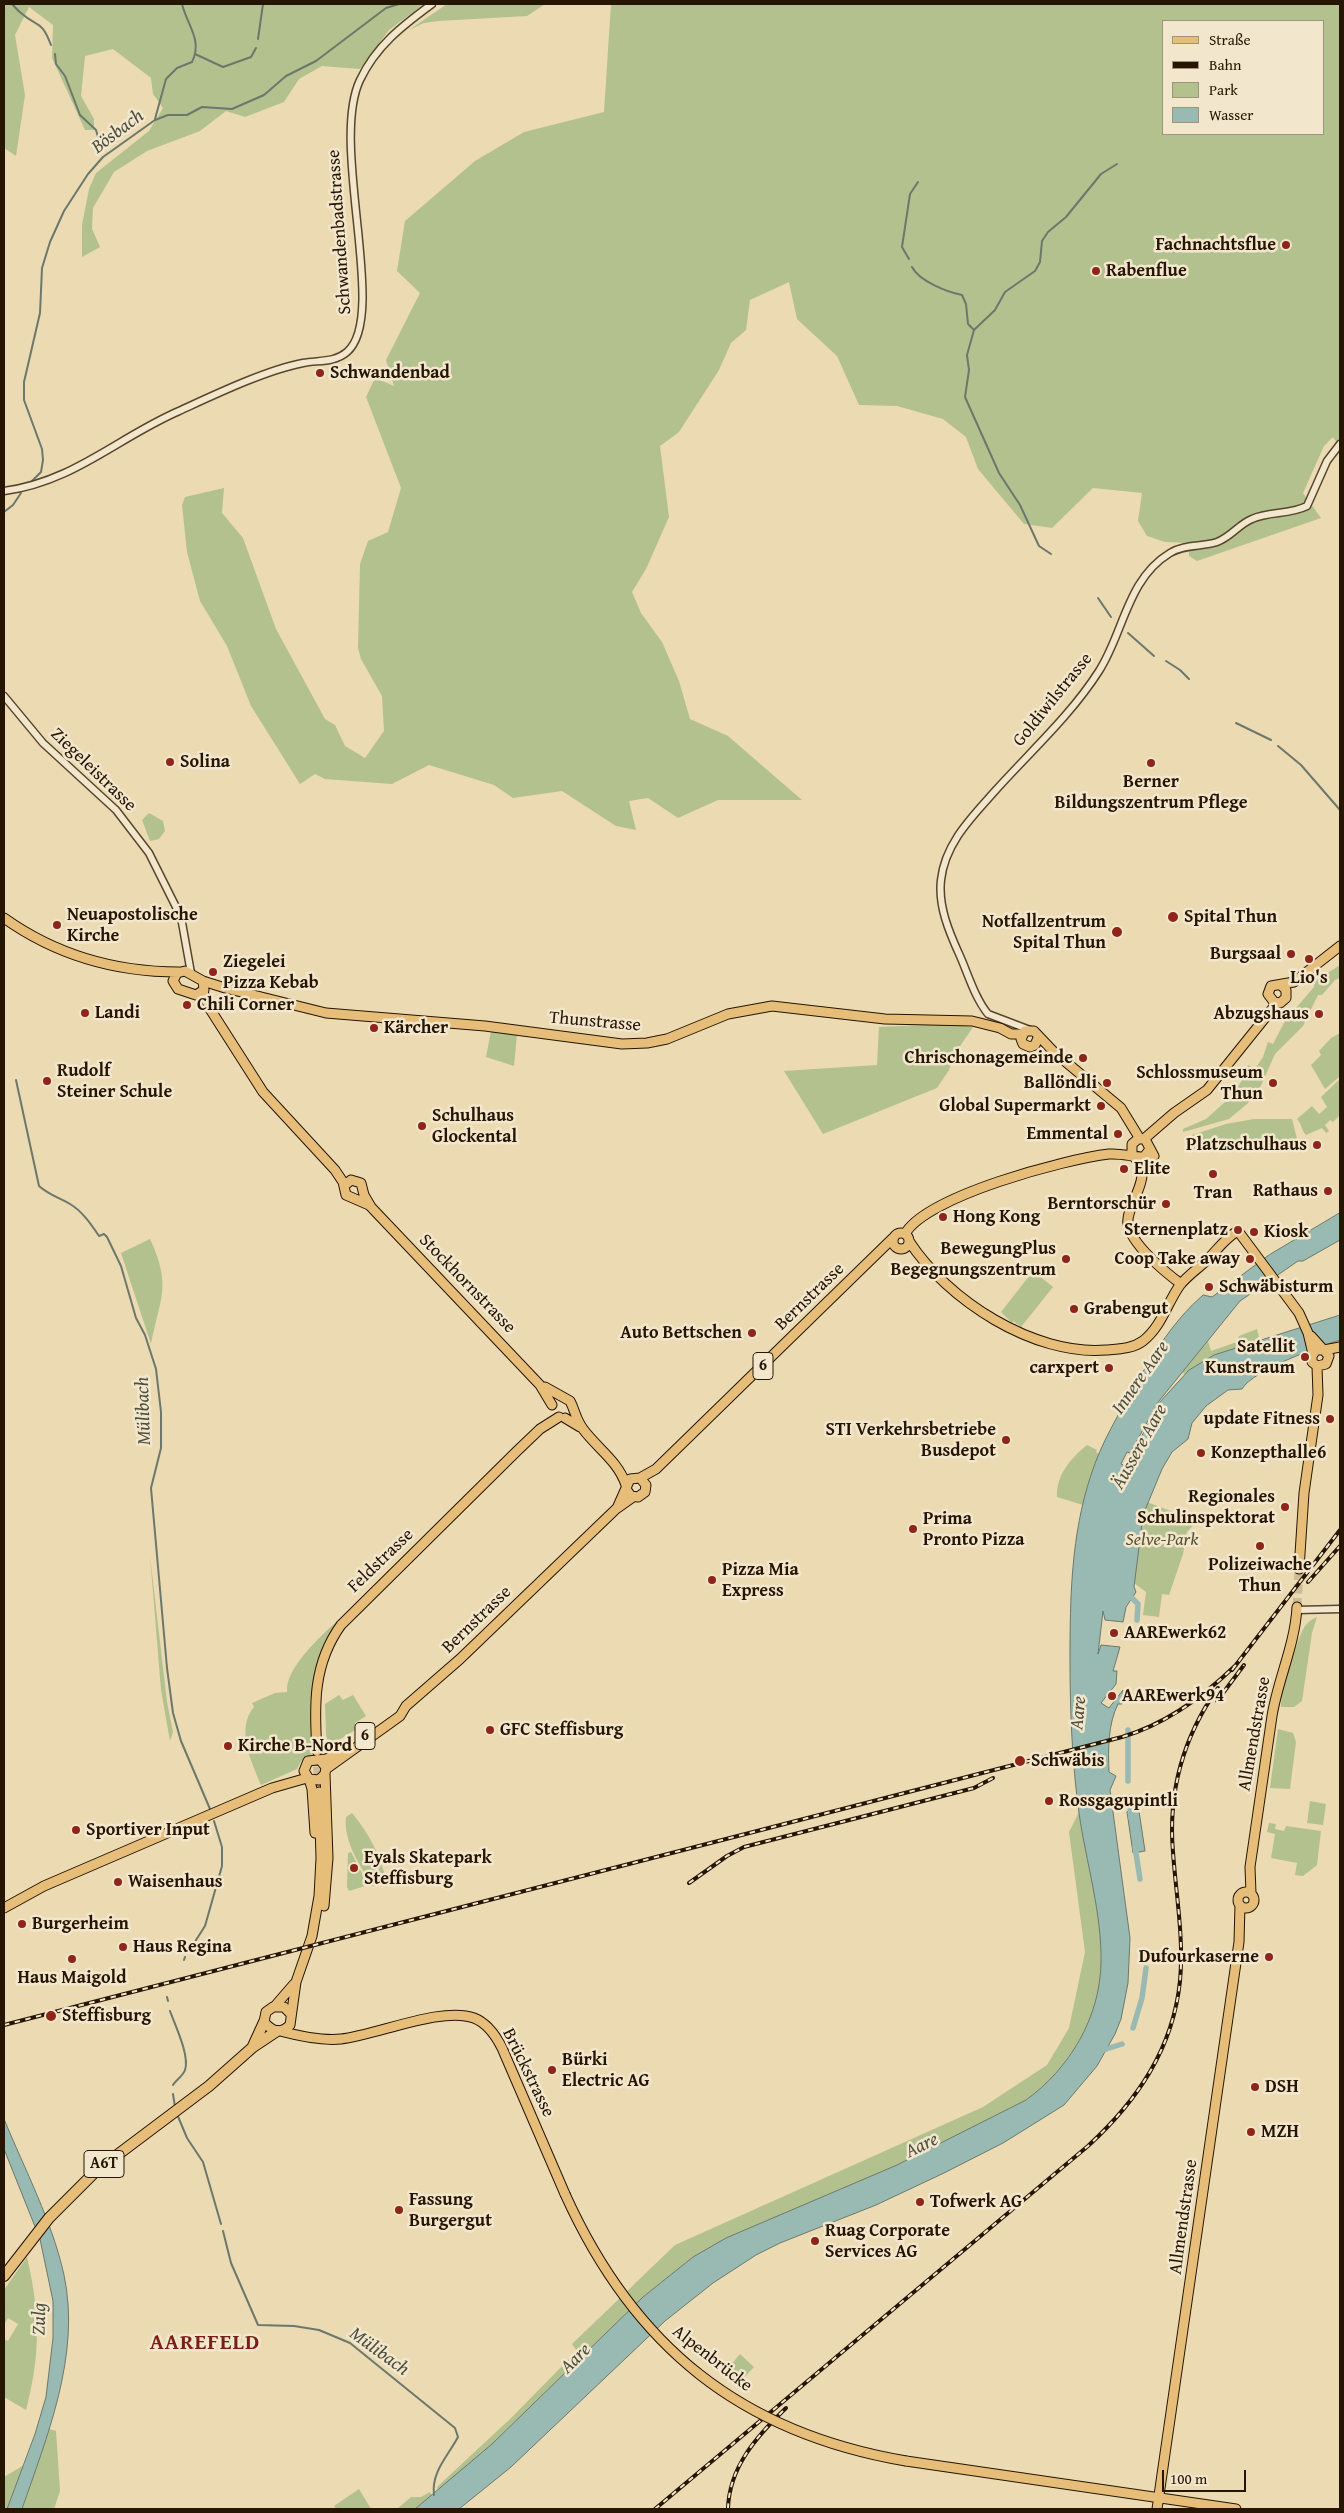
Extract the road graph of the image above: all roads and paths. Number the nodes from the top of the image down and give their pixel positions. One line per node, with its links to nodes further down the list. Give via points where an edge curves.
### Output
1 (432, 4): 3 (street, Schwandenbadstrasse, via 385,41 360,80 352,105 349,141 362,300 359,331 351,348 337,358 286,368 177,411 133,433 64,475)
2 (1340, 444): 15 (street, Goldiwilstrasse, via 1327,461 1306,506 1296,511 1250,519 1222,540 1182,548 1158,562 1129,600 1099,671 952,843 941,880 946,921 984,1009 993,1017)
3 (4, 491)
4 (4, 696): 8 (street, Ziegeleistrasse, via 43,743 101,794 138,837 160,872 184,928 187,953)
5 (4, 918): 7 (main road, via 61,951 118,967)
6 (1340, 946): 10 (main road)
7 (158, 972): 8 (main road); 9 (main road)
8 (184, 972): 9 (main road); 11 (main road)
9 (173, 981): 11 (main road, via 178,989)
10 (1284, 988): 12 (main road, via 1276,984 1270,988); 13 (main road, via 1284,1000)
11 (201, 989): 16 (main road, Thunstrasse, via 225,988 332,1014 486,1026 627,1044 668,1038 728,1014 768,1006 885,1019 966,1020 989,1025 1006,1038); 24 (main road, via 210,1009 269,1099)
12 (1269, 998): 13 (main road); 14 (main road)
13 (1277, 1003): 14 (main road)
14 (1263, 1019): 20 (main road, via 1207,1090 1174,1112)
15 (1010, 1023): 16 (street, Goldiwilstrasse); 16 (street, Goldiwilstrasse)
16 (1023, 1036): 17 (main road, via 1036,1032); 18 (main road, via 1026,1046)
17 (1038, 1038): 18 (main road); 19 (main road)
18 (1033, 1046): 19 (main road)
19 (1054, 1052): 21 (main road, via 1117,1104 1130,1123)
20 (1158, 1128): 21 (main road); 22 (main road)
21 (1136, 1149): 22 (main road, via 1149,1144); 22 (main road, via 1148,1161); 23 (main road); 23 (main road); 31 (main road, via 1142,1178 1128,1224 1134,1240)
22 (1152, 1152)
23 (1110, 1154): 26 (main road, via 1037,1171 974,1191 925,1215 911,1225)
24 (348, 1183): 25 (main road, via 346,1195); 25 (main road, via 361,1183)
25 (359, 1195): 34 (main road, Stockhornstrasse)
26 (907, 1237): 27 (main road, via 898,1233); 28 (main road, via 908,1245); 30 (main road)
27 (893, 1238): 28 (main road); 29 (main road, Bernstrasse / 6)
28 (899, 1248): 29 (main road, Bernstrasse / 6); 30 (main road)
29 (879, 1253): 42 (main road, Bernstrasse / 6, via 656,1469)
30 (920, 1256): 31 (main road, via 962,1297 993,1317 1038,1340 1080,1350 1134,1346 1145,1339)
31 (1183, 1282): 33 (main road, via 1238,1231 1296,1307)
32 (1340, 1348): 33 (main road)
33 (1320, 1355): 46 (main road)
34 (540, 1384): 35 (main road, Stockhornstrasse); 36 (main road, Stockhornstrasse)
35 (560, 1397): 36 (main road, Feldstrasse); 37 (main road, Stockhornstrasse, via 570,1401)
36 (552, 1407): 38 (main road, Stockhornstrasse); 39 (main road, Feldstrasse)
37 (572, 1410): 38 (main road, Feldstrasse); 40 (main road)
38 (562, 1418): 39 (main road, Feldstrasse); 40 (main road)
39 (540, 1429): 50 (main road, Feldstrasse, via 367,1597 336,1632 324,1655 317,1681)
40 (583, 1429): 41 (main road)
41 (619, 1468): 42 (main road); 43 (main road)
42 (640, 1480): 43 (main road, via 629,1480); 44 (main road, Bernstrasse, via 644,1494)
43 (626, 1487): 44 (main road); 45 (main road, Bernstrasse / 6)
44 (634, 1497): 45 (main road, Bernstrasse / 6)
45 (616, 1509): 49 (main road, Bernstrasse / 6)
46 (1299, 1569)
47 (1297, 1609): 48 (street); 55 (main road, Allmendstrasse, via 1295,1633 1275,1697)
48 (1340, 1609)
49 (406, 1706): 51 (main road, 6, via 347,1748); 52 (main road, Bernstrasse / 6, via 396,1719)
50 (317, 1751)
51 (320, 1760): 52 (main road); 53 (main road, via 310,1760)
52 (326, 1772): 53 (main road, via 318,1780); 58 (main road, via 326,1890 319,1927)
53 (307, 1775): 57 (main road, via 40,1888); 58 (main road, via 313,1795 316,1864)
54 (320, 1792): 58 (main road, via 320,1881 315,1923)
55 (1246, 1893): 56 (main road, via 1238,1898); 56 (main road, via 1254,1902)
56 (1244, 1906): 68 (main road, Allmendstrasse)
57 (4, 1908)
58 (306, 1958): 59 (main road)
59 (296, 1982): 60 (main road); 61 (main road)
60 (275, 2006): 61 (main road, via 284,2007); 62 (main road, via 266,2012)
61 (291, 2016): 63 (main road, via 288,2027); 64 (main road, via 296,2026)
62 (264, 2022): 63 (main road); 65 (highway, A6T)
63 (278, 2031): 64 (main road, Brückstrasse); 65 (highway, A6T)
64 (309, 2036): 66 (main road, Brückstrasse, via 343,2039 448,2015 464,2015 479,2020 502,2048)
65 (253, 2047): 67 (highway, A6T, via 200,2093 96,2171 58,2209)
66 (565, 2194): 68 (main road, Alpenbrücke, bridge, via 596,2256 619,2291 659,2339 694,2370 742,2404 795,2431 847,2449 906,2461)
67 (4, 2276)
68 (1159, 2497): 69 (main road, Allmendstrasse); 70 (main road, Alpenbrücke)
69 (1157, 2509)
70 (1236, 2509)

